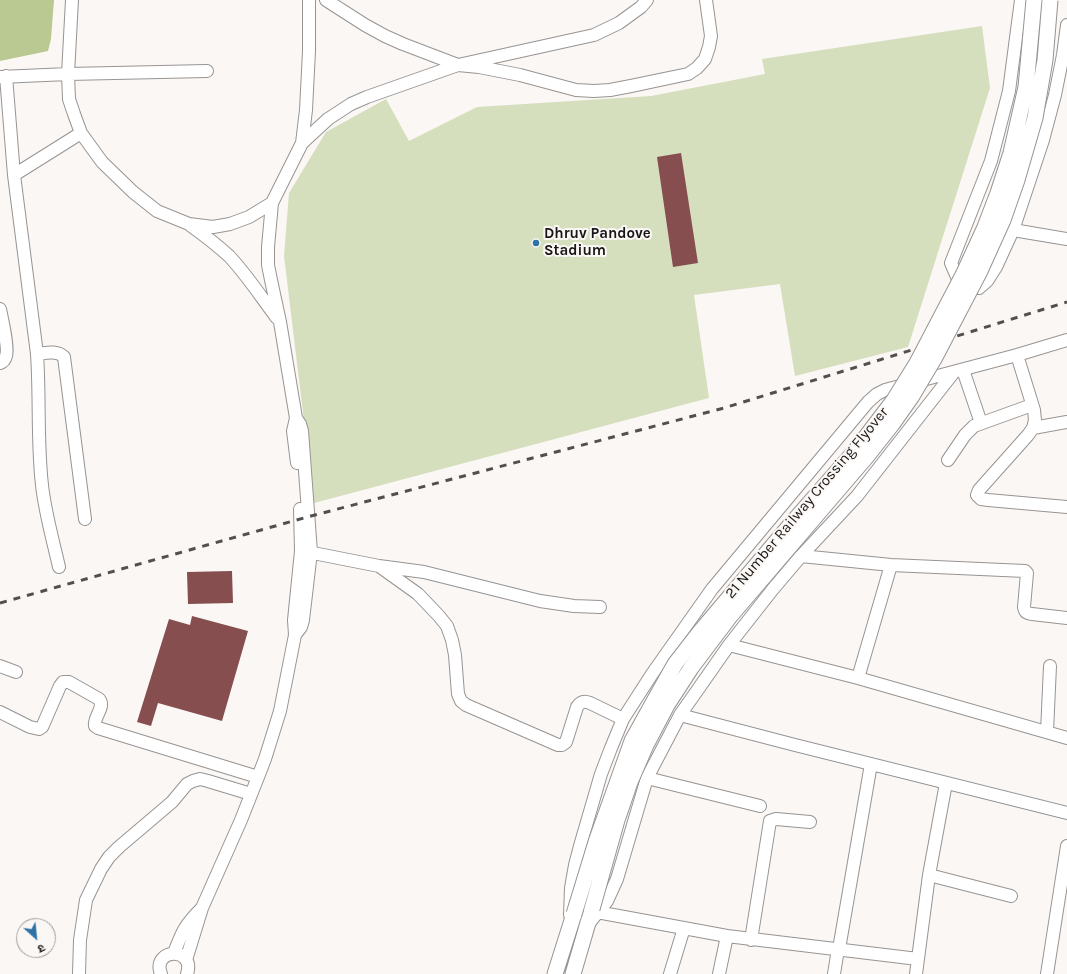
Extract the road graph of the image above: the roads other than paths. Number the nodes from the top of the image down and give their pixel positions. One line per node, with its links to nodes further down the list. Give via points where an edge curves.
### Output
1 (72, 0): 12 (street)
2 (309, 0): 15 (street, via 307,103)
3 (326, 0): 10 (street, via 385,36)
4 (647, 0): 10 (street, via 620,23 594,34)
5 (706, 0): 10 (street, via 711,36 709,47 705,59 688,74 594,91 576,90 520,75)
6 (1021, 0): 16 (street, via 1009,91)
7 (1034, 0): 67 (main road, 21 Number Railway Crossing Flyover, bridge, via 1026,87 1011,153 996,200 963,275 917,363 894,400 856,450 675,664 632,741 597,839)
8 (1050, 0): 66 (main road, 21 Number Railway Crossing Flyover, bridge, via 1045,60 1035,118 1005,214 980,271 930,365 893,423 731,615 667,705 630,782 617,820)
9 (1067, 25): 17 (street, via 1055,95)
10 (458, 65): 15 (street, via 351,104 328,119)
11 (207, 71): 12 (street)
12 (68, 74): 13 (street); 14 (street, via 69,99)
13 (3, 76): 18 (street)
14 (81, 133): 18 (street); 20 (street, via 102,162 133,192 157,211)
15 (302, 143): 19 (street)
16 (991, 161): 17 (street, via 996,177 1009,185 1024,181); 21 (street, via 951,263 957,277 980,288 996,267)
17 (1032, 172): 21 (street)
18 (14, 175): 26 (street)
19 (272, 203): 20 (street, via 249,217 230,224 212,227); 24 (street, via 268,265)
20 (189, 224): 24 (street, via 229,257)
21 (1014, 230): 22 (street)
22 (1067, 239)
23 (0, 309): 28 (street, via 7,349 4,361)
24 (280, 322): 37 (street, via 296,418 302,431)
25 (1067, 340): 27 (street)
26 (36, 354): 36 (street, via 56,352 64,357); 41 (street, via 42,487)
27 (1017, 355): 29 (street); 30 (street)
28 (0, 363)
29 (958, 371): 32 (street); 38 (street, via 857,496); 51 (street, via 885,390 868,402 652,674)
30 (1032, 405): 32 (street); 33 (street, via 1035,420)
31 (1067, 422): 33 (street)
32 (981, 423): 34 (street, via 965,435)
33 (1033, 428): 35 (street, via 977,495 988,500)
34 (948, 460)
35 (1067, 507)
36 (85, 519)
37 (306, 552): 40 (street); 55 (street, via 303,620 295,635 280,710)
38 (801, 556): 39 (street); 44 (street, via 745,617)
39 (891, 565): 43 (street, via 1024,571 1027,574 1025,611); 48 (street)
40 (379, 566): 42 (street, via 424,572 540,601 574,606); 51 (street, via 418,594 447,626 455,655 458,694 466,705 558,745 566,742 580,702 585,701)
41 (59, 567)
42 (600, 606)
43 (1067, 618)
44 (729, 645): 48 (street); 50 (street)
45 (1050, 666): 52 (street)
46 (0, 668): 47 (street)
47 (16, 672)
48 (858, 678): 52 (street)
49 (0, 712): 55 (street, via 30,727 42,728 60,686 63,682 70,682 101,702 94,722 98,728)
50 (680, 715): 54 (street); 56 (street)
51 (623, 719): 67 (street, via 601,774 575,865 571,888)
52 (1047, 732): 53 (street)
53 (1067, 738)
54 (871, 764): 57 (street); 71 (street)
55 (258, 777): 58 (street)
56 (647, 778): 59 (street); 66 (street, via 617,879 606,901)
57 (946, 783): 60 (street); 63 (street)
58 (251, 794): 65 (street); 76 (street, via 208,781 192,781 172,802 119,847 101,869 86,900 80,940)
59 (760, 806)
60 (1067, 814)
61 (810, 822): 70 (street, via 776,819 770,821)
62 (1067, 846): 83 (street)
63 (929, 874): 64 (street); 73 (street)
64 (1011, 896)
65 (202, 908): 72 (street, via 187,924); 74 (street)
66 (595, 911): 68 (street); 78 (main road, 21 Number Railway Crossing Flyover)
67 (572, 921): 77 (main road, 21 Number Railway Crossing Flyover)
68 (684, 928): 69 (street); 79 (street)
69 (727, 936): 70 (street); 80 (street)
70 (751, 940): 71 (street)
71 (839, 949): 73 (street); 81 (street)
72 (174, 953): 74 (street, via 179,954); 75 (street, via 166,956)
73 (918, 959): 82 (street)
74 (189, 969)
75 (157, 972)
76 (80, 974)
77 (555, 974)
78 (573, 974)
79 (670, 974)
80 (719, 974)
81 (834, 974)
82 (916, 974)
83 (1047, 974)

